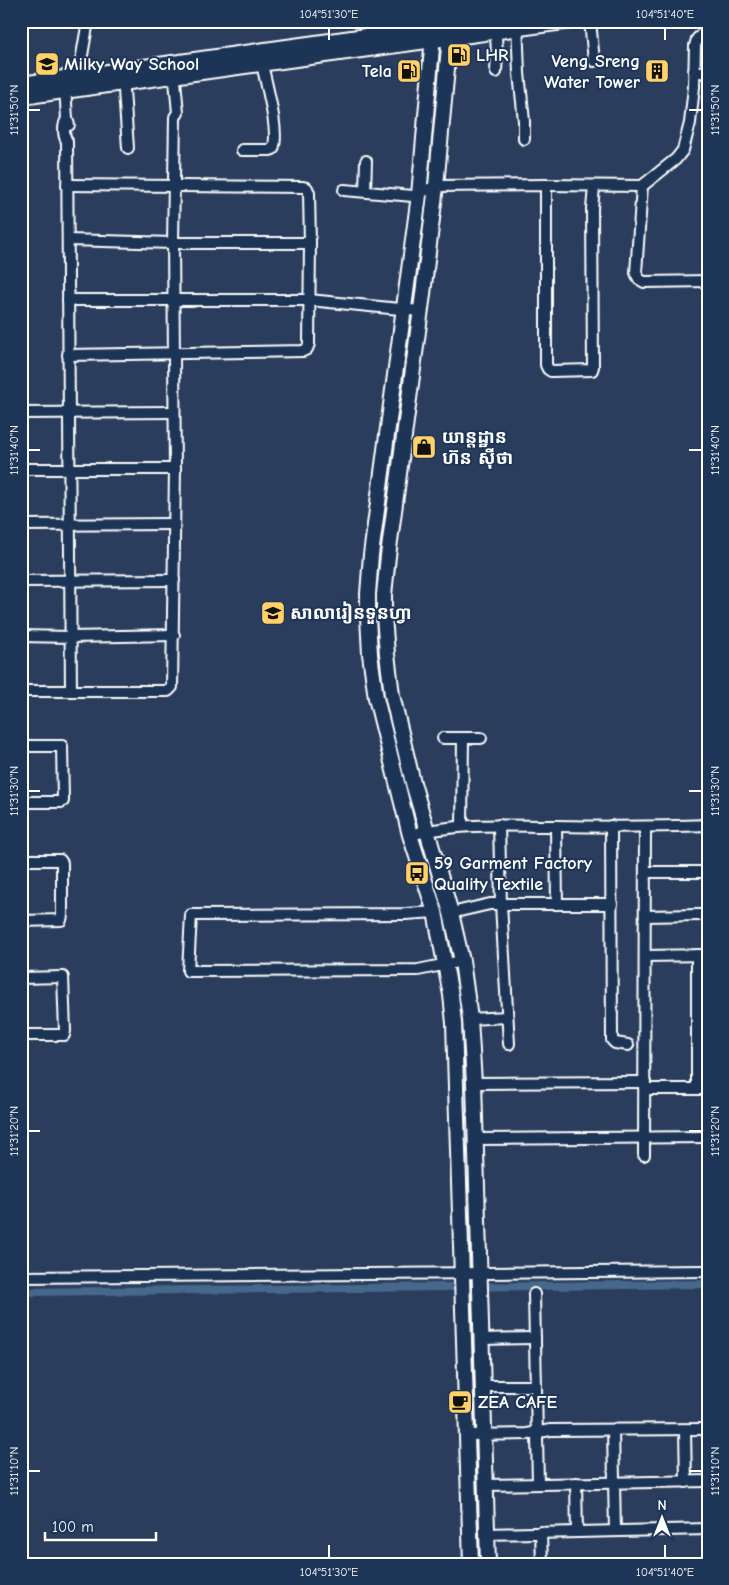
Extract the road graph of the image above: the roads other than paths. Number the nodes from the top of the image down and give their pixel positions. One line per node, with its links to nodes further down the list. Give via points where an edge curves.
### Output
1 (88, 21): 17 (street)
2 (474, 21): 9 (main road)
3 (571, 21): 5 (main road)
4 (590, 21): 11 (street)
5 (518, 25): 6 (main road); 22 (street)
6 (495, 26): 9 (main road); 15 (street)
7 (708, 28): 14 (street, via 697,39)
8 (401, 32): 10 (main road); 12 (main road); 13 (main road)
9 (447, 32): 10 (main road); 29 (main road, via 449,47)
10 (430, 34): 34 (main road, via 432,48)
11 (594, 61)
12 (262, 64): 13 (main road); 24 (street, via 276,131 274,147 270,150)
13 (171, 70): 17 (main road); 18 (main road); 28 (street)
14 (694, 71): 16 (street); 31 (street, via 690,123 683,150)
15 (496, 72)
16 (708, 73)
17 (80, 82): 18 (main road); 20 (main road)
18 (124, 82): 23 (street)
19 (21, 84): 20 (main road)
20 (65, 84): 21 (main road); 26 (street)
21 (21, 97)
22 (524, 138)
23 (128, 148)
24 (242, 150)
25 (366, 161): 33 (street)
26 (67, 185): 28 (street); 35 (street)
27 (546, 185): 29 (street); 30 (street); 30 (street, via 546,365 548,369 558,371 592,370 593,366)
28 (175, 186): 36 (street); 37 (street, via 307,188)
29 (436, 186): 34 (street); 43 (main road)
30 (594, 186): 31 (street)
31 (642, 186): 38 (street, via 636,273 639,279 644,282)
32 (344, 190): 33 (street)
33 (365, 191): 34 (street)
34 (419, 195): 42 (main road)
35 (68, 240): 36 (street); 40 (street)
36 (174, 243): 37 (street); 39 (street)
37 (310, 243): 41 (street)
38 (708, 281)
39 (174, 299): 40 (street); 41 (street); 44 (street)
40 (68, 300): 45 (street)
41 (309, 300): 42 (street); 44 (street, via 308,344 302,351)
42 (404, 309): 43 (street); 55 (main road)
43 (420, 311): 56 (main road)
44 (174, 353): 45 (street); 46 (street)
45 (68, 355): 48 (street)
46 (174, 412): 48 (street); 50 (street)
47 (21, 413): 48 (street)
48 (69, 413): 51 (street)
49 (21, 469): 51 (street)
50 (175, 469): 51 (street); 52 (street)
51 (69, 470): 54 (street)
52 (174, 524): 54 (street); 58 (street)
53 (21, 525): 54 (street)
54 (70, 525): 57 (street)
55 (369, 576): 56 (main road); 63 (main road)
56 (386, 578): 64 (main road)
57 (70, 580): 58 (street); 59 (street); 62 (street)
58 (174, 580): 60 (street)
59 (21, 581)
60 (174, 635): 62 (street); 66 (street, via 171,689)
61 (21, 636): 62 (street)
62 (70, 637): 66 (street)
63 (370, 654): 64 (main road); 79 (main road, via 376,698)
64 (387, 654): 78 (main road, via 392,695)
65 (21, 691): 66 (street)
66 (71, 691)
67 (443, 738): 68 (street)
68 (463, 738): 69 (street); 74 (street)
69 (482, 738)
70 (21, 746): 71 (street, via 62,746 63,801)
71 (21, 802)
72 (500, 825): 74 (street); 75 (street); 83 (street)
73 (708, 825): 77 (street)
74 (462, 826): 78 (street)
75 (556, 826): 76 (street); 84 (street)
76 (611, 826): 77 (street); 85 (street)
77 (645, 827): 81 (street)
78 (426, 831): 79 (street); 87 (main road)
79 (410, 835): 86 (main road)
80 (21, 860): 90 (street, via 60,860 62,863 60,920)
81 (646, 872): 82 (street); 89 (street)
82 (708, 872)
83 (500, 904): 84 (street); 87 (street); 97 (street)
84 (557, 904): 85 (street)
85 (612, 904): 101 (street, via 612,1040)
86 (435, 912): 95 (main road); 95 (street, via 191,915 188,971 418,970)
87 (452, 913): 94 (main road)
88 (700, 915): 89 (street)
89 (645, 916): 93 (street)
90 (21, 920)
91 (697, 955): 92 (street); 93 (street); 104 (street)
92 (708, 955)
93 (645, 956): 103 (street)
94 (462, 961): 95 (street); 98 (main road)
95 (446, 964): 113 (main road, via 454,1023)
96 (21, 978): 99 (street, via 63,977 64,1035)
97 (507, 1016): 98 (street); 100 (street)
98 (470, 1019): 102 (main road)
99 (21, 1035)
100 (508, 1044)
101 (628, 1045)
102 (474, 1083): 103 (street); 108 (main road)
103 (645, 1085): 104 (street); 106 (street)
104 (697, 1089): 105 (street)
105 (708, 1089)
106 (644, 1136): 107 (street); 108 (street); 109 (street)
107 (708, 1137)
108 (475, 1139): 112 (main road)
109 (644, 1155)
110 (708, 1271): 112 (street)
111 (21, 1277): 113 (street)
112 (479, 1283): 113 (street); 116 (main road)
113 (462, 1284): 124 (main road)
114 (534, 1294): 115 (street)
115 (535, 1338): 116 (street); 118 (street)
116 (481, 1339): 117 (main road)
117 (482, 1386): 118 (street); 123 (main road)
118 (536, 1386): 122 (street)
119 (708, 1429): 121 (street)
120 (613, 1430): 121 (street); 122 (street); 127 (street)
121 (685, 1430): 126 (street)
122 (537, 1432): 123 (street); 128 (street)
123 (484, 1434): 124 (street); 130 (main road)
124 (467, 1435): 136 (main road)
125 (708, 1481): 126 (street)
126 (686, 1482): 127 (street)
127 (614, 1483): 129 (street); 132 (street)
128 (538, 1484): 129 (street); 130 (street)
129 (576, 1484): 134 (street)
130 (485, 1485): 135 (main road)
131 (708, 1529): 132 (street)
132 (615, 1531): 134 (street)
133 (541, 1532): 134 (street); 135 (street); 138 (street)
134 (577, 1532)
135 (487, 1534): 137 (main road)
136 (471, 1564)
137 (488, 1564)
138 (542, 1564)

